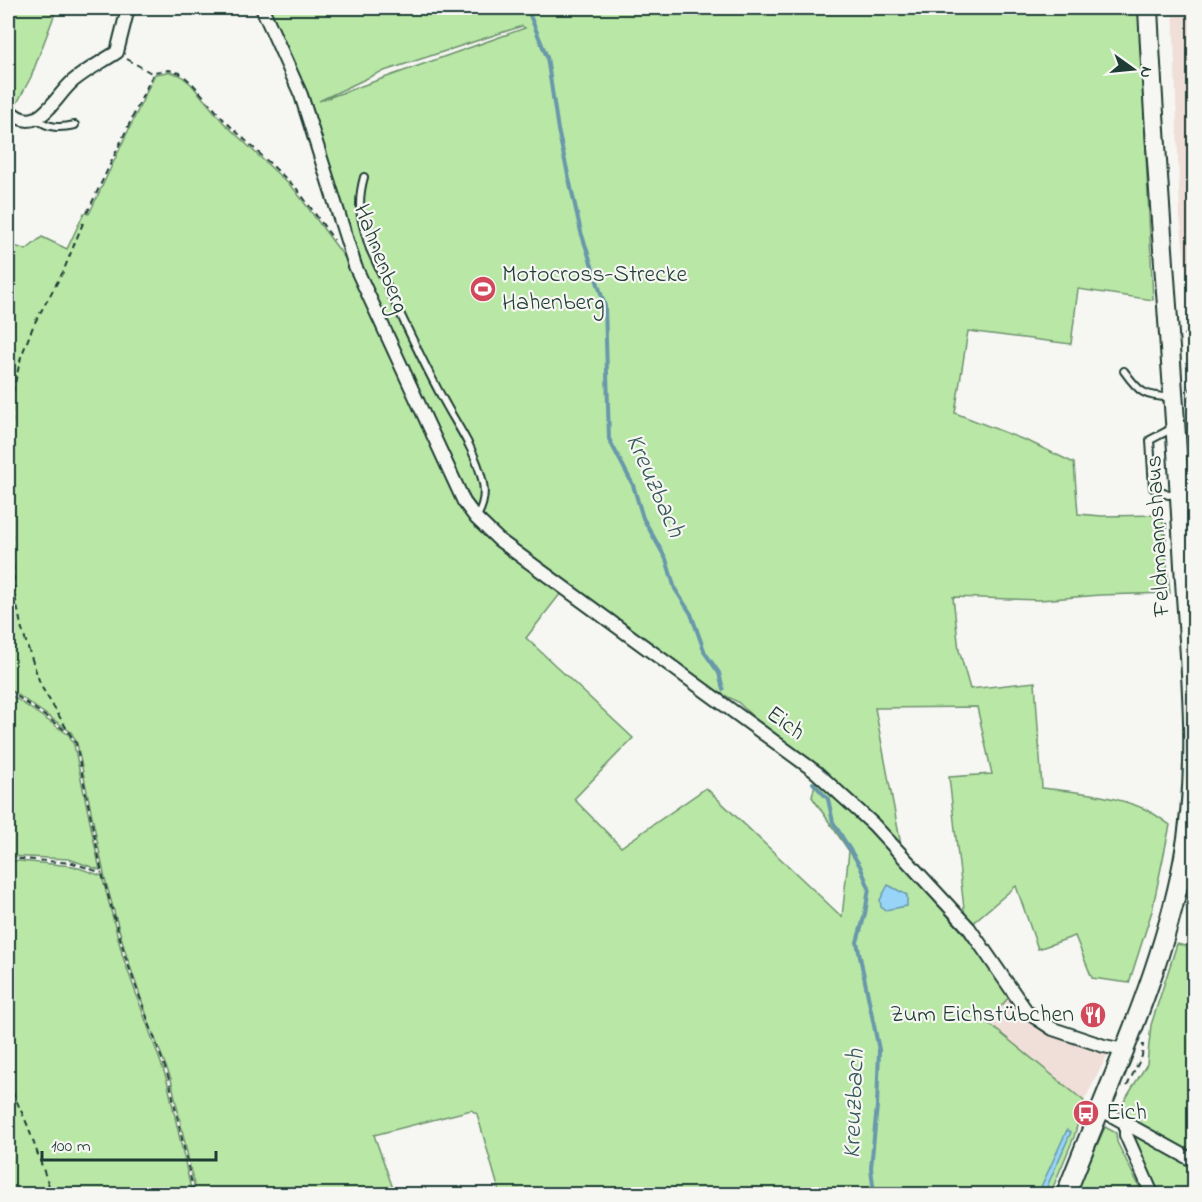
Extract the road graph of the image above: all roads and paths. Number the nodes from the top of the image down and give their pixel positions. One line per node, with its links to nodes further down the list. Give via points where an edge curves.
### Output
1 (128, 8): 4 (street)
2 (262, 8): 18 (street, Hahnenberg, via 301,95 355,266 464,502)
3 (1148, 8): 14 (main road, Feldmannshaus)
4 (117, 52): 5 (path); 7 (street, via 71,83)
5 (153, 74): 10 (path); 12 (path, via 169,70 192,83 224,120 297,189)
6 (8, 109): 7 (street, via 26,120)
7 (36, 118): 8 (lane, via 58,128)
8 (75, 125)
9 (364, 177): 18 (lane, via 358,204 370,249 444,402 471,446 483,480 482,509)
10 (87, 213)
11 (83, 223): 21 (path, via 21,357 10,420 15,596 22,630 42,686)
12 (336, 243)
13 (1124, 370): 14 (lane, via 1142,393)
14 (1174, 397): 15 (main road, Feldmannshaus)
15 (1176, 427): 16 (main road, Feldmannshaus); 16 (lane, via 1150,440 1153,488 1168,495)
16 (1185, 482): 24 (main road, Feldmannshaus, via 1193,788 1179,884 1155,966)
17 (1166, 517): 19 (path)
18 (476, 518): 24 (street, Eich, via 499,540 816,772 873,824 969,928 1027,1012 1053,1029)
19 (1169, 558)
20 (8, 690): 21 (path)
21 (72, 735): 23 (path)
22 (8, 858): 23 (path, via 73,863)
23 (102, 873): 30 (path, via 125,956 169,1079)
24 (1124, 1050): 26 (main road, Feldmannshaus)
25 (8, 1082): 29 (path)
26 (1100, 1109): 27 (street); 31 (main road, Feldmannshaus)
27 (1126, 1123): 28 (street); 32 (street, via 1126,1135)
28 (1194, 1161)
29 (52, 1194)
30 (195, 1194)
31 (1066, 1194)
32 (1152, 1194)

